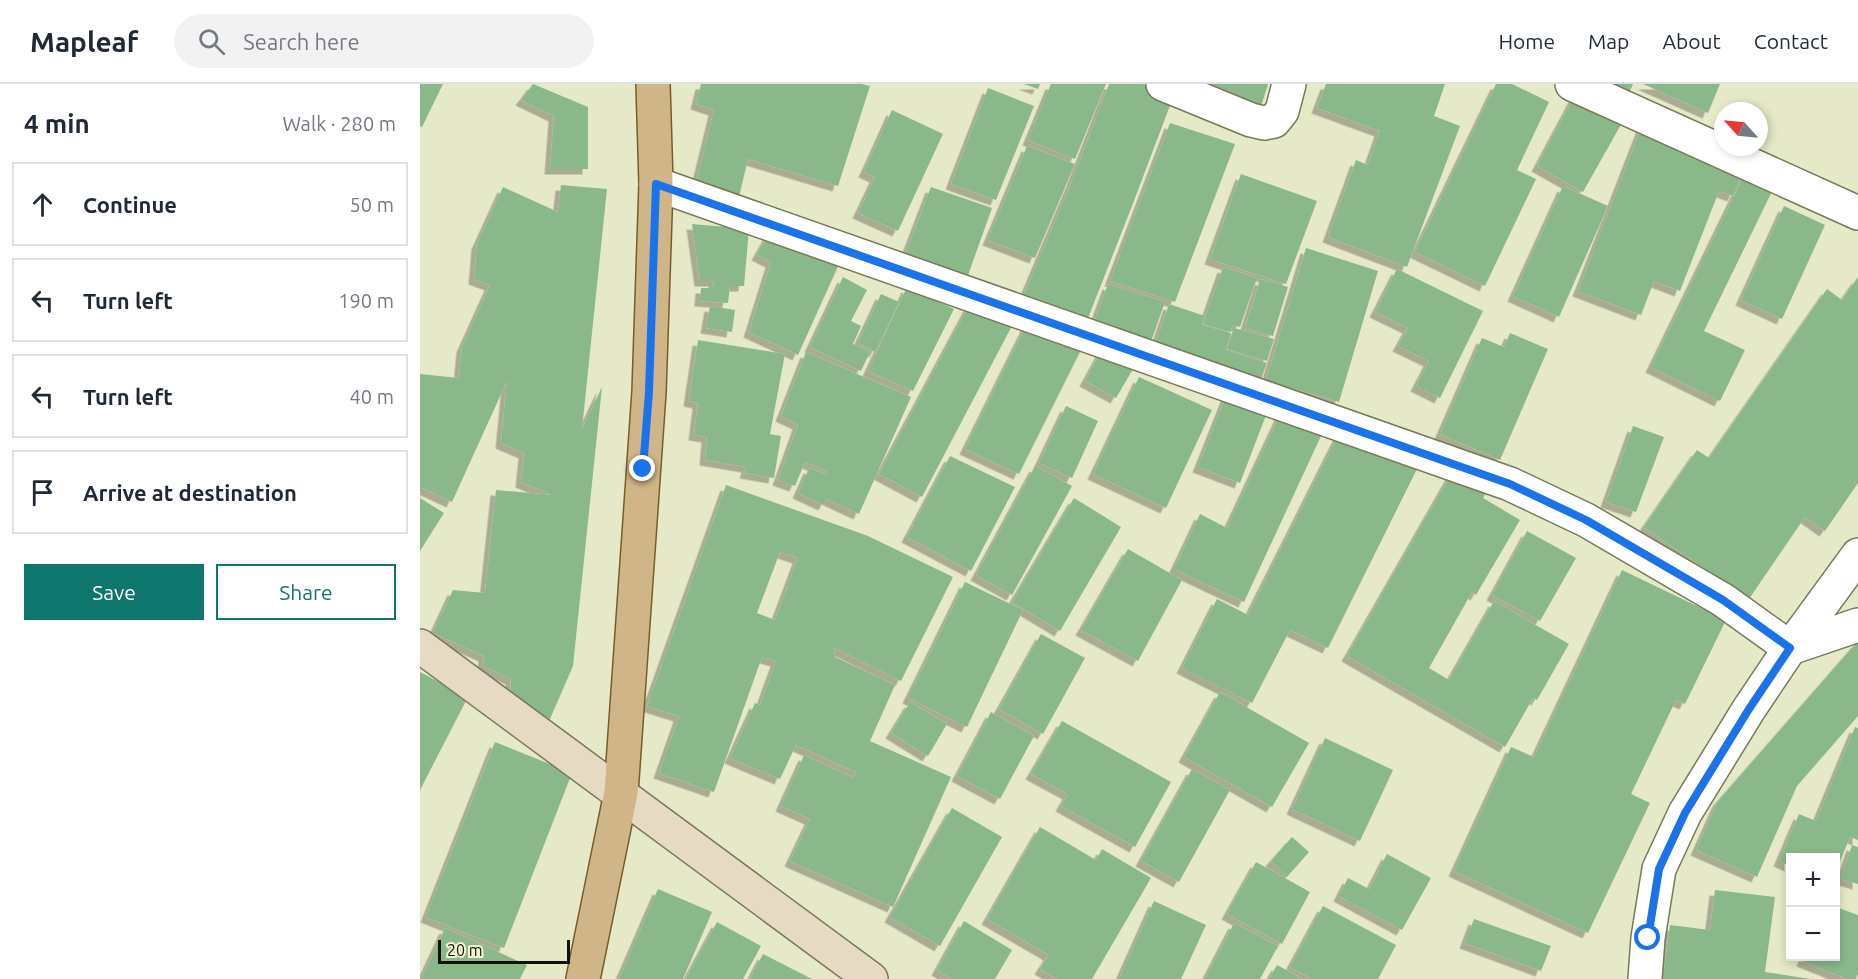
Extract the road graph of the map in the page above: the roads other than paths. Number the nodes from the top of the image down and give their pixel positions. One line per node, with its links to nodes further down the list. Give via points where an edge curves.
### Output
1 (653, 84): 5 (main road)
2 (1163, 84): 3 (street, via 1264,123 1274,121 1282,111)
3 (1288, 84)
4 (1572, 84): 6 (street)
5 (656, 184): 10 (street, via 1510,484 1586,520 1703,589); 11 (main road, via 649,392)
6 (1858, 213)
7 (1858, 555): 10 (street)
8 (1858, 624): 10 (street)
9 (420, 646): 11 (main road)
10 (1790, 648): 14 (street, via 1685,813 1659,869)
11 (621, 793): 12 (main road); 13 (main road)
12 (583, 979)
13 (871, 979)
14 (1645, 979)

